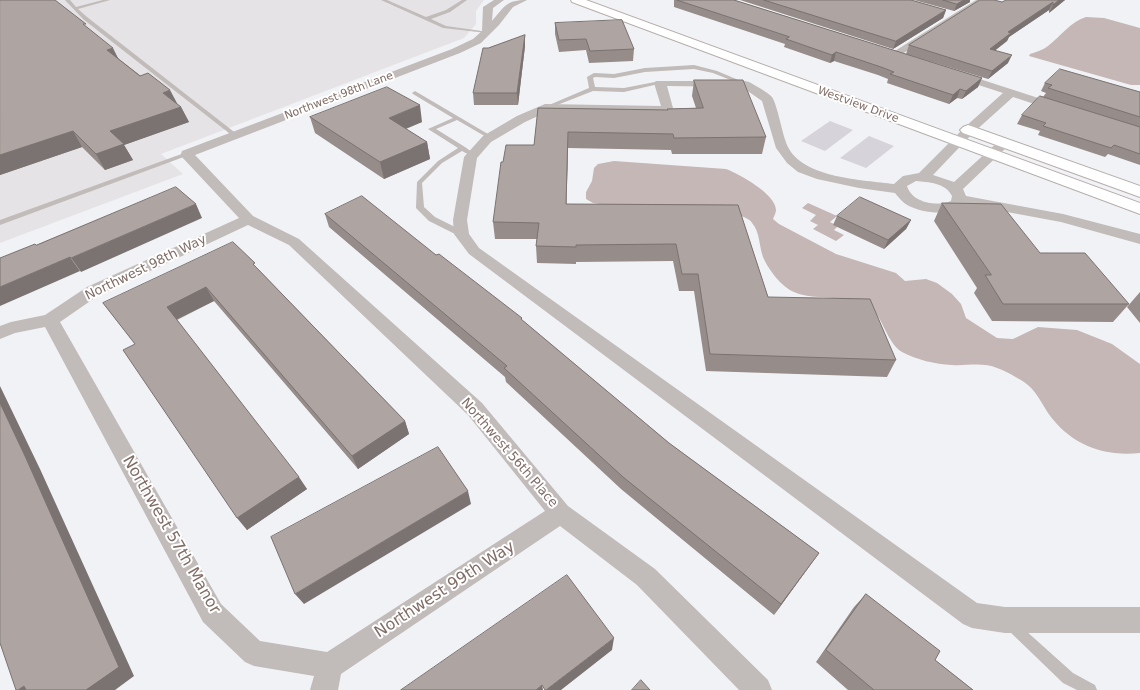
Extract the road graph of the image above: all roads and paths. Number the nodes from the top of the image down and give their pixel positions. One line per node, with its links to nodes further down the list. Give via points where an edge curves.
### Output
1 (67, 0): 10 (lane)
2 (108, 0): 10 (lane)
3 (383, 0): 13 (lane)
4 (465, 0): 13 (lane, via 448,11)
5 (500, 0): 14 (street, via 488,7)
6 (523, 0): 14 (street, Northwest 98th Lane, via 510,5)
7 (576, 0): 26 (street, Westview Drive)
8 (607, 0): 17 (street, Westview Drive)
9 (982, 0): 12 (street)
10 (76, 8): 27 (lane)
11 (940, 12): 12 (street)
12 (955, 16): 15 (street, via 891,53)
13 (426, 19): 14 (lane, via 451,29)
14 (487, 32): 27 (street, Northwest 98th Lane, via 477,41 456,51)
15 (909, 59)
16 (945, 71): 21 (street)
17 (807, 72)
18 (660, 83): 19 (street); 20 (lane, via 624,90); 23 (street, via 667,108 663,110)
19 (745, 84): 20 (lane, via 715,72 688,67 645,70 614,76 594,75 590,77); 34 (street, via 767,99 782,148 803,169 822,176)
20 (592, 89): 23 (lane)
21 (1011, 92): 24 (street); 26 (street)
22 (415, 93): 25 (lane)
23 (545, 108): 28 (street)
24 (1072, 112)
25 (456, 118): 28 (lane); 30 (lane, via 431,129)
26 (960, 132): 29 (street, Westview Drive); 32 (street, Westview Drive); 33 (street)
27 (236, 136): 31 (street, Northwest 98th Lane)
28 (490, 137): 30 (street)
29 (1004, 143): 32 (street); 35 (street, Westview Drive)
30 (468, 151): 40 (street, via 471,157 460,220); 40 (lane, via 440,162 419,183 420,208 432,219)
31 (187, 154): 38 (street, Northwest 56th Place); 39 (lane)
32 (992, 155): 36 (street); 37 (street, Westview Drive)
33 (923, 177): 34 (street, via 908,179 900,185); 36 (street, via 941,181)
34 (900, 190): 36 (street, via 909,200 926,207 946,208 958,203)
35 (1140, 192)
36 (957, 194): 41 (street, via 1063,218)
37 (1140, 210)
38 (248, 220): 42 (street, Northwest 98th Way, via 93,292); 44 (street, Northwest 56th Place, via 294,242 474,409)
39 (0, 223)
40 (462, 234): 45 (street, via 474,251 522,287 972,615)
41 (1140, 239)
42 (50, 320): 43 (street, Northwest 98th Way, via 11,328); 47 (street, Northwest 57th Manor, via 212,613 254,653)
43 (0, 333)
44 (560, 513): 47 (street, Northwest 99th Way); 49 (street, Northwest 56th Place, via 646,577)
45 (1005, 620): 46 (street); 50 (lane, via 1068,678)
46 (1140, 620)
47 (330, 666): 48 (street)
48 (324, 690)
49 (758, 690)
50 (1090, 690)

